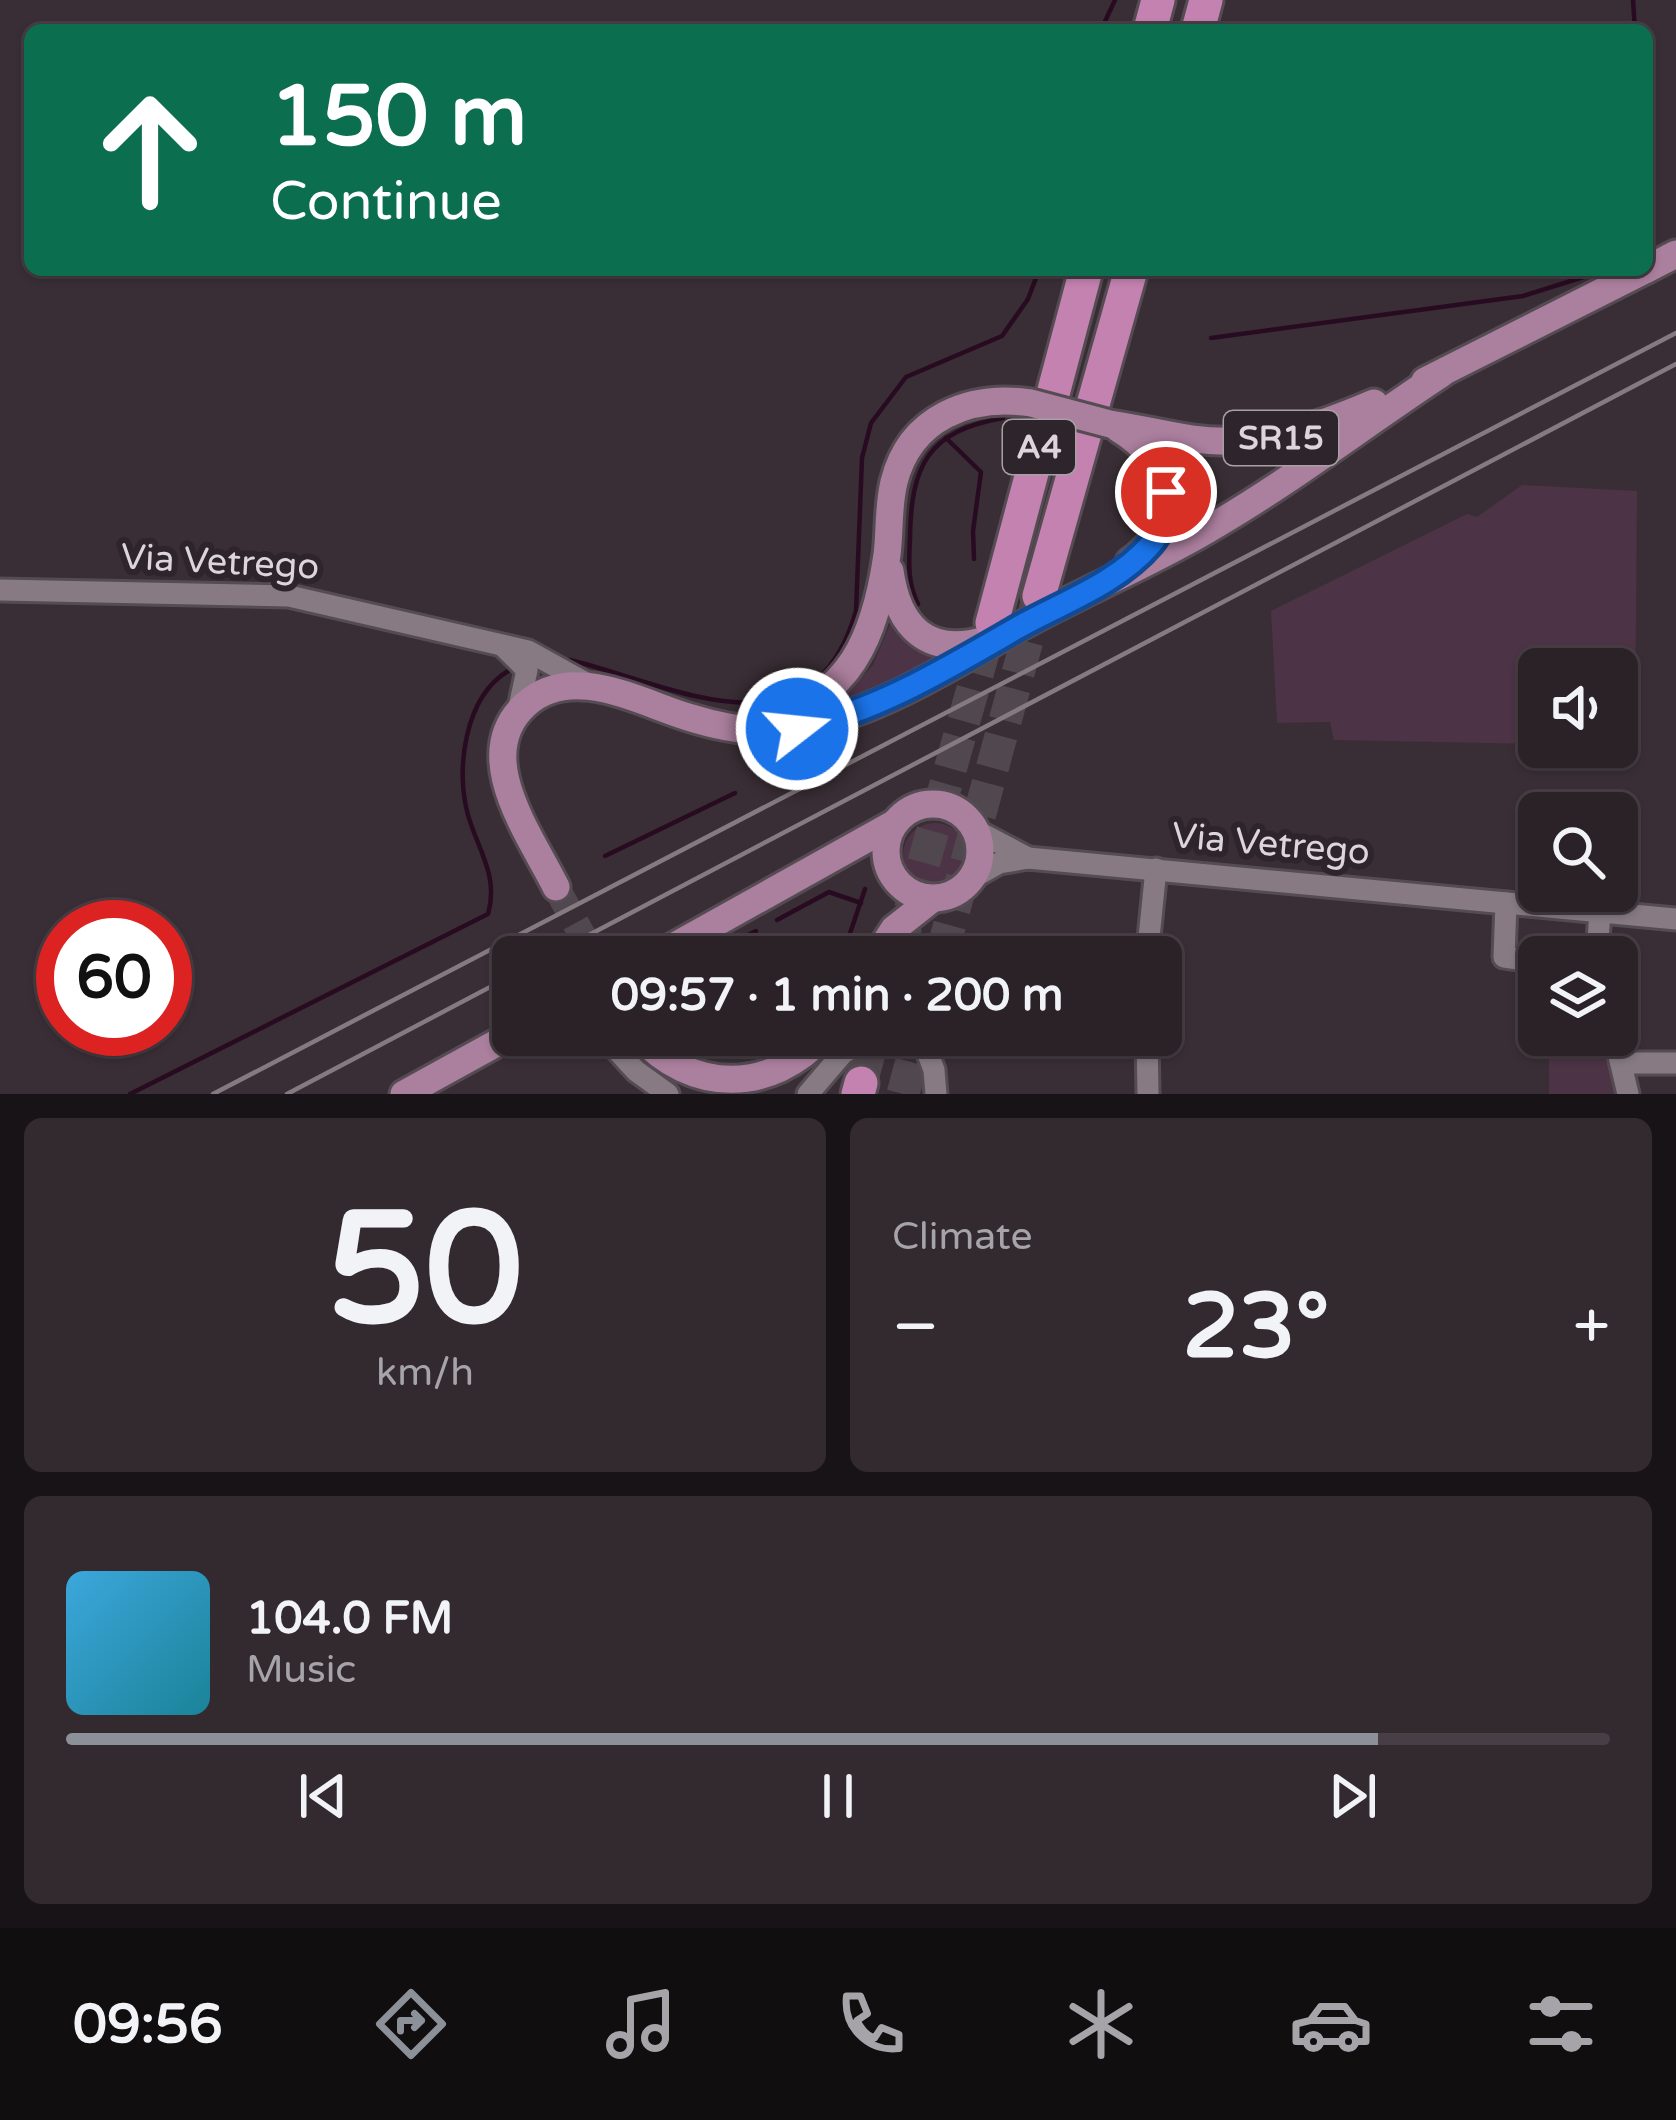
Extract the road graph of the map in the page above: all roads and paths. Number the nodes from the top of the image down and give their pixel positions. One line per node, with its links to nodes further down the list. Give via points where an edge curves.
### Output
1 (1085, 276): 10 (highway, A4)
2 (1129, 276): 9 (highway, A4)
3 (1634, 276): 4 (main road, Via Vetrego / SR15)
4 (1441, 374): 5 (main road, Via Vetrego / SR15, via 1321,426 1262,441); 7 (main road, Via Vetrego / SR15, via 1221,522)
5 (1110, 424): 6 (main road, Via Vetrego / SR15, bridge, via 983,400 945,414 900,461); 7 (main road, SR15, via 1155,460 1166,511 1150,546)
6 (887, 552): 10 (main road, SR15, via 897,607 927,638 959,646); 14 (main road, Via Vetrego / SR15, via 874,622 844,675 786,714)
7 (1099, 585): 10 (main road, Via Vetrego / SR15)
8 (0, 590): 11 (street, Via Vetrego, via 289,596)
9 (1040, 596)
10 (1005, 626): 14 (main road, Via Vetrego / SR15, via 913,686 843,717 766,732)
11 (503, 646): 12 (street, Via Vetrego, via 542,656); 13 (street, via 527,670)
12 (593, 687): 13 (main road, Via Vetrego / SR15, via 553,689); 14 (main road, Via Vetrego / SR15)
13 (518, 712): 22 (main road, via 503,741 503,770)
14 (719, 725)
15 (895, 824): 16 (main road, Via Vetrego, via 938,804); 18 (main road); 20 (main road, Via Vetrego, via 886,847)
16 (976, 832): 17 (street, Via Vetrego); 21 (main road)
17 (1028, 858): 19 (street, Via Vetrego); 21 (street, Via Vetrego)
18 (831, 861): 20 (main road, via 864,860); 29 (main road)
19 (1156, 869): 24 (street, Via Vetrego); 31 (street)
20 (893, 876): 23 (main road); 28 (main road, Via Vetrego)
21 (974, 877): 23 (main road, Via Vetrego)
22 (556, 887)
23 (932, 899): 28 (main road, Via Vetrego)
24 (1506, 903): 25 (street, Via Vetrego); 32 (street, via 1504,957)
25 (1518, 904)
26 (1617, 912): 27 (street, Via Vetrego)
27 (1676, 919)
28 (894, 928): 30 (main road, Via Vetrego)
29 (694, 936)
30 (889, 936)
31 (1149, 936)
32 (1518, 959)
33 (492, 1046): 44 (main road)
34 (622, 1056): 45 (street)
35 (664, 1056): 36 (main road, via 681,1071 722,1081)
36 (801, 1056)
37 (840, 1056): 43 (street)
38 (929, 1056): 47 (street)
39 (1147, 1056): 48 (street)
40 (1619, 1056): 41 (street)
41 (1621, 1063): 42 (street); 49 (street)
42 (1676, 1063)
43 (810, 1090): 46 (street)
44 (404, 1094)
45 (668, 1094)
46 (790, 1094)
47 (936, 1094)
48 (1148, 1094)
49 (1628, 1094)

